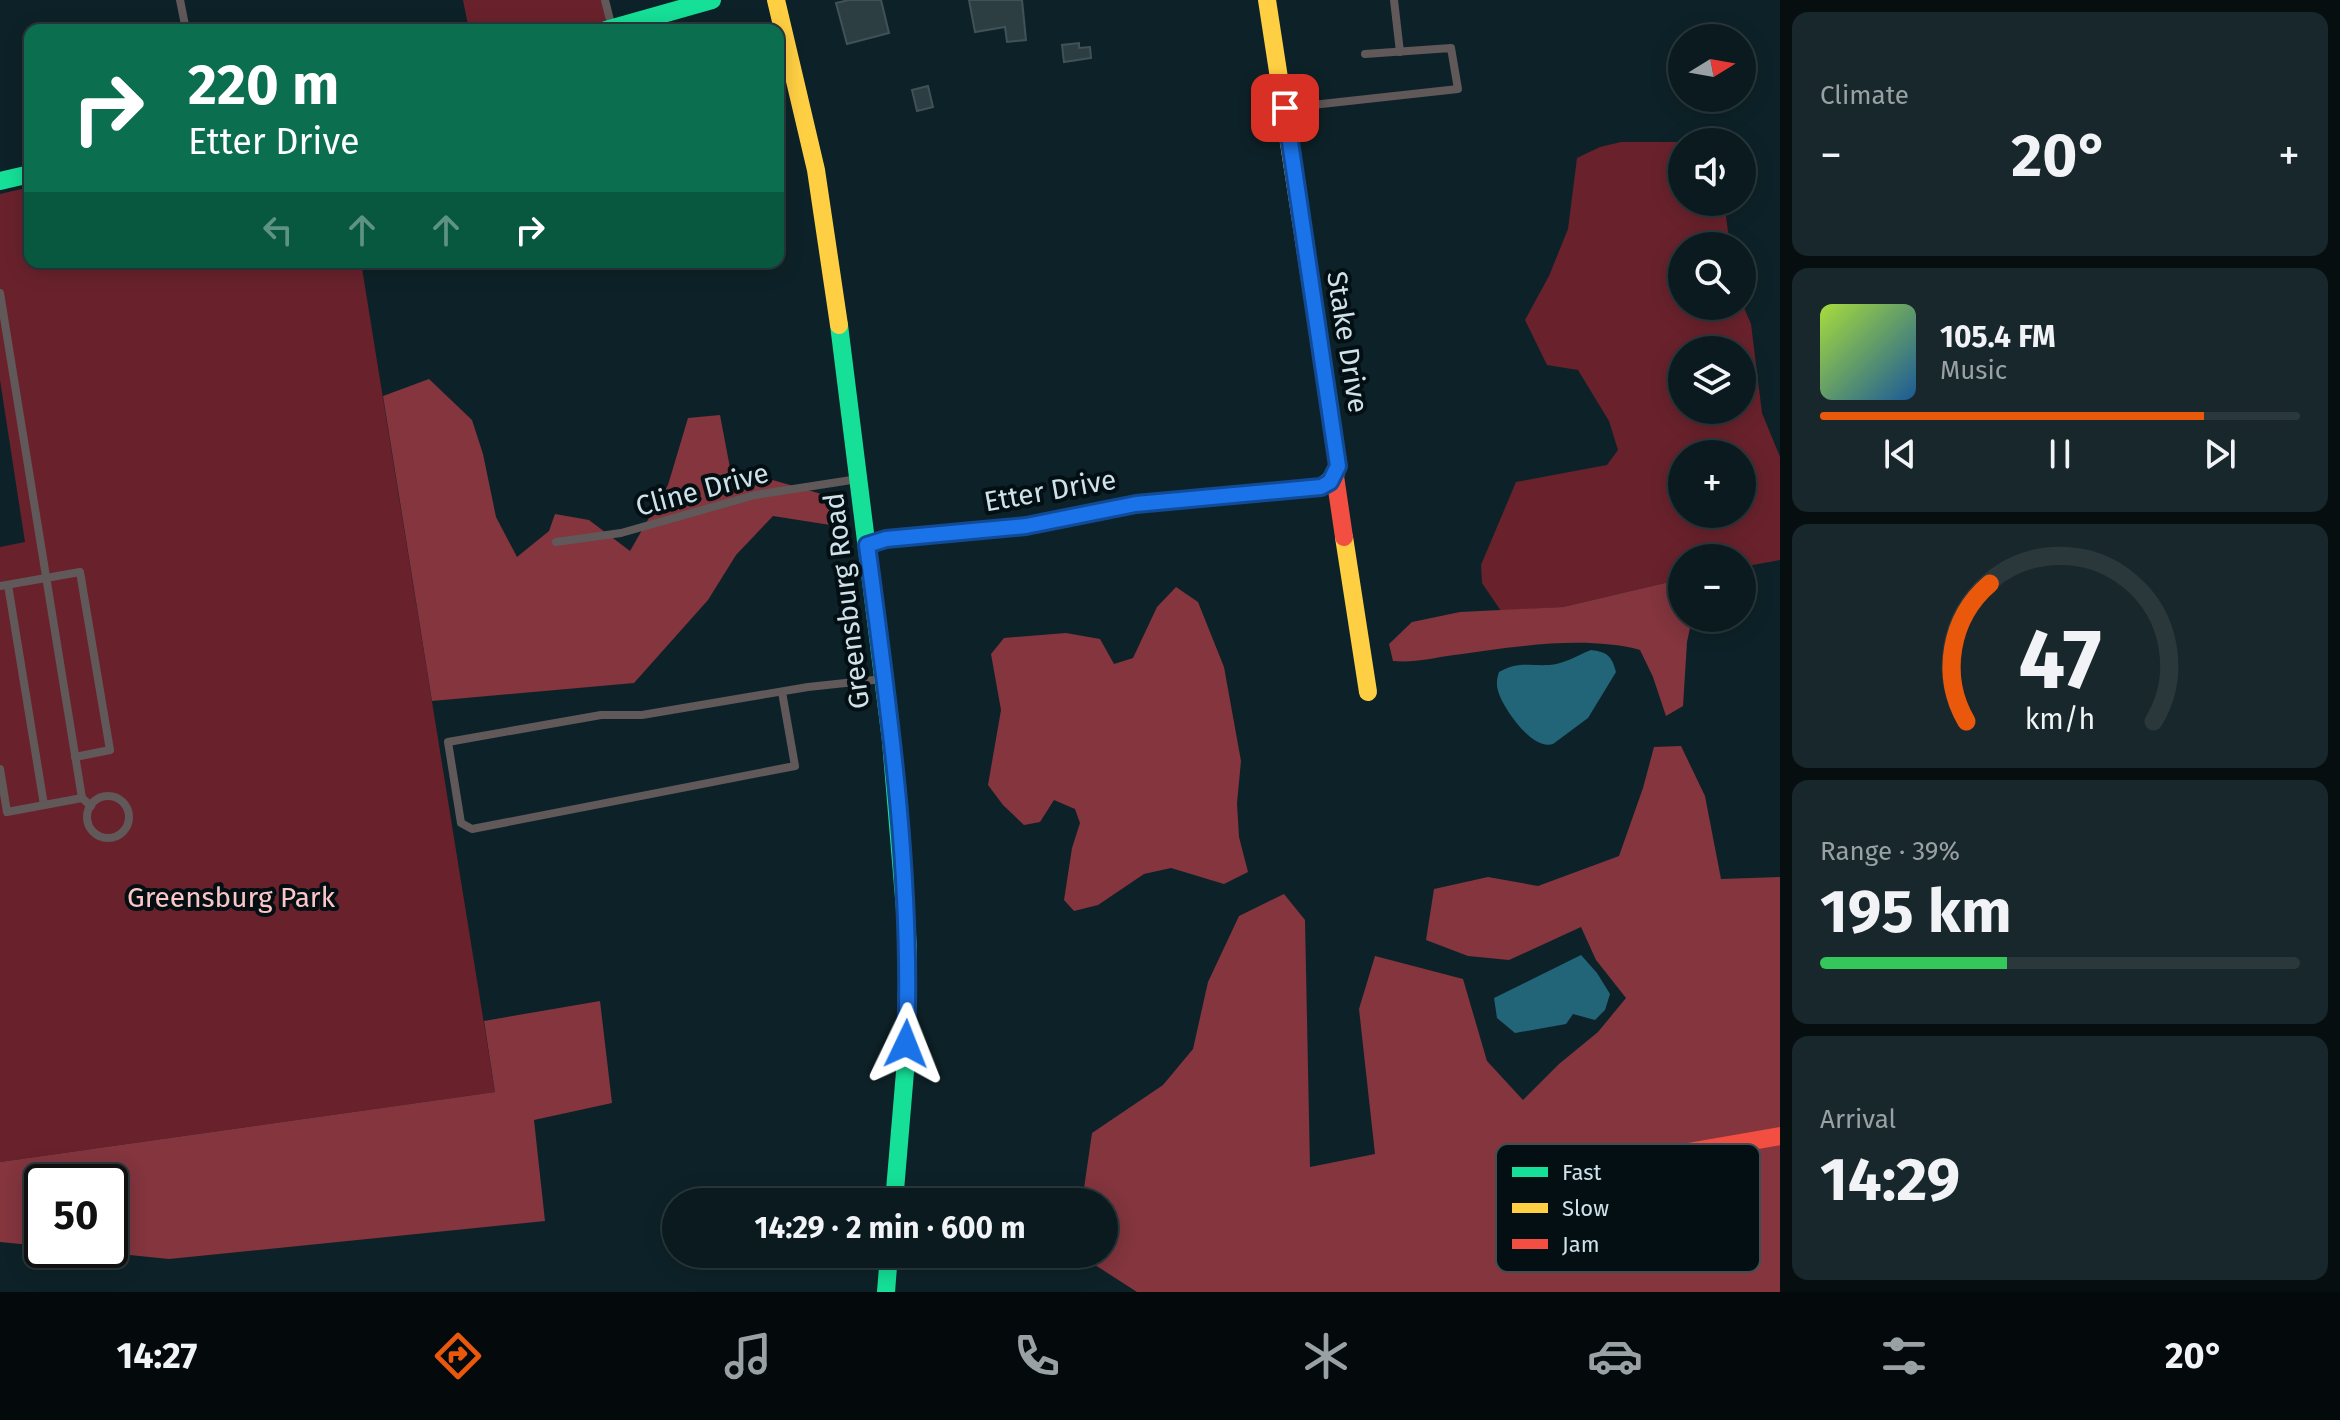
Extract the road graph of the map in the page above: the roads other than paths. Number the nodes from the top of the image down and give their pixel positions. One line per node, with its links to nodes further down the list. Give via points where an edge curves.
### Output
1 (180, 0): 7 (lane)
2 (605, 0): 8 (lane)
3 (712, 0): 9 (main road)
4 (776, 0): 10 (main road, Greensburg Road)
5 (1267, 0): 14 (main road, Stake Drive)
6 (1394, 0): 12 (lane)
7 (185, 24)
8 (608, 24)
9 (627, 24)
10 (782, 24)
11 (784, 34): 19 (main road, Greensburg Road, via 816,170)
12 (1400, 52): 13 (lane); 14 (lane, via 1451,48 1458,89)
13 (1365, 54)
14 (1285, 108): 18 (main road, Stake Drive, via 1338,466)
15 (24, 175): 16 (main road)
16 (0, 181)
17 (0, 296): 22 (lane)
18 (1335, 476): 21 (main road, Etter Drive, via 1321,487 1136,504 1026,526); 26 (main road, Stake Drive)
19 (859, 479): 20 (lane, Cline Drive, via 755,495 621,533); 21 (main road, Greensburg Road)
20 (556, 542)
21 (867, 545): 24 (main road, Greensburg Road)
22 (46, 577): 23 (lane); 27 (lane); 27 (lane, via 80,572 110,750)
23 (4, 586): 30 (lane)
24 (883, 679): 25 (lane); 34 (main road, Greensburg Road, via 908,946)
25 (782, 692): 25 (lane, via 642,715 601,715 448,742 461,823 472,829 795,766)
26 (1368, 692)
27 (75, 757): 29 (lane)
28 (0, 769): 30 (lane, via 7,812)
29 (82, 798): 30 (lane); 31 (lane)
30 (44, 805)
31 (91, 806): 31 (lane, via 103,797 116,798 129,813 127,827 116,837 102,838 88,822)
32 (1780, 1136): 33 (main road)
33 (1734, 1144)
34 (895, 1188)
35 (888, 1268): 36 (main road)
36 (886, 1292)

